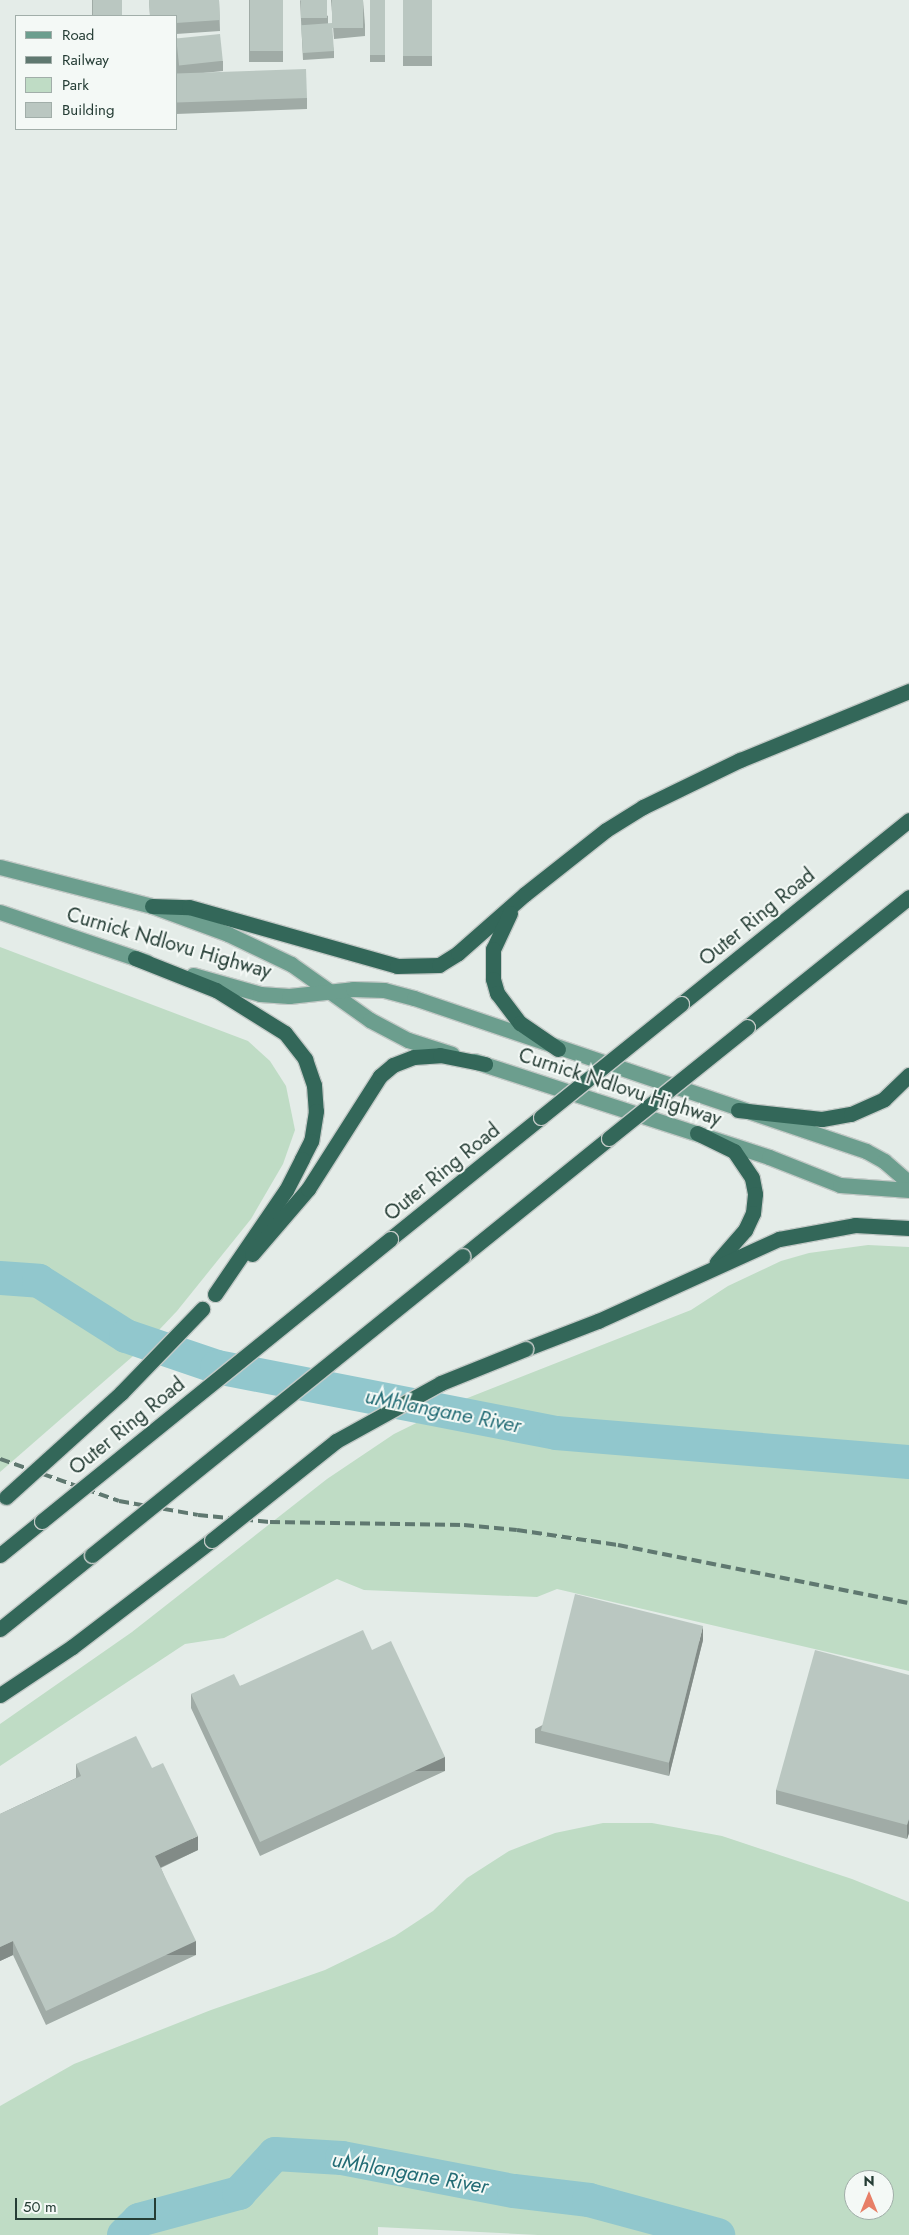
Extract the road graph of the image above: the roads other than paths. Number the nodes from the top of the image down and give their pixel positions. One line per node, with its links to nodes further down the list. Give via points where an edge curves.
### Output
1 (909, 691): 4 (highway, via 688,783 606,830)
2 (909, 820): 21 (highway, Outer Ring Road, bridge)
3 (0, 867): 6 (main road, Curnick Ndlovu Highway)
4 (525, 894): 6 (highway, via 458,953 438,964 418,967 364,959 189,907); 10 (highway, via 503,922 493,949 493,979 497,993 520,1023)
5 (909, 897): 22 (highway, bridge)
6 (152, 906): 9 (main road, Curnick Ndlovu Highway, via 228,934 291,964)
7 (0, 912): 8 (main road, Curnick Ndlovu Highway)
8 (135, 958): 9 (main road, Curnick Ndlovu Highway, via 260,994); 19 (highway, via 216,990 285,1033 305,1059 314,1085 316,1111 311,1142 286,1190)
9 (329, 992): 10 (main road, Curnick Ndlovu Highway, via 384,990); 11 (main road, Curnick Ndlovu Highway, via 370,1020 408,1040)
10 (558, 1049): 13 (main road, Curnick Ndlovu Highway)
11 (484, 1064): 14 (main road, Curnick Ndlovu Highway); 19 (highway, via 440,1055 414,1057 393,1065 380,1076 308,1189)
12 (909, 1075): 13 (highway, via 884,1099 851,1114 822,1119)
13 (738, 1110): 15 (main road, Curnick Ndlovu Highway, via 866,1150 884,1160)
14 (697, 1133): 16 (main road, Curnick Ndlovu Highway, via 840,1185); 18 (highway, via 734,1151 752,1178 755,1194 753,1213 745,1230 736,1244)
15 (909, 1183)
16 (909, 1190)
17 (909, 1228): 18 (highway, via 855,1225 822,1229 778,1239)
18 (708, 1269): 23 (highway, bridge, via 598,1321 441,1383 336,1441 80,1641)
19 (215, 1294): 20 (highway, bridge, via 121,1393)
20 (3, 1499)
21 (0, 1555)
22 (0, 1629)
23 (0, 1695)

